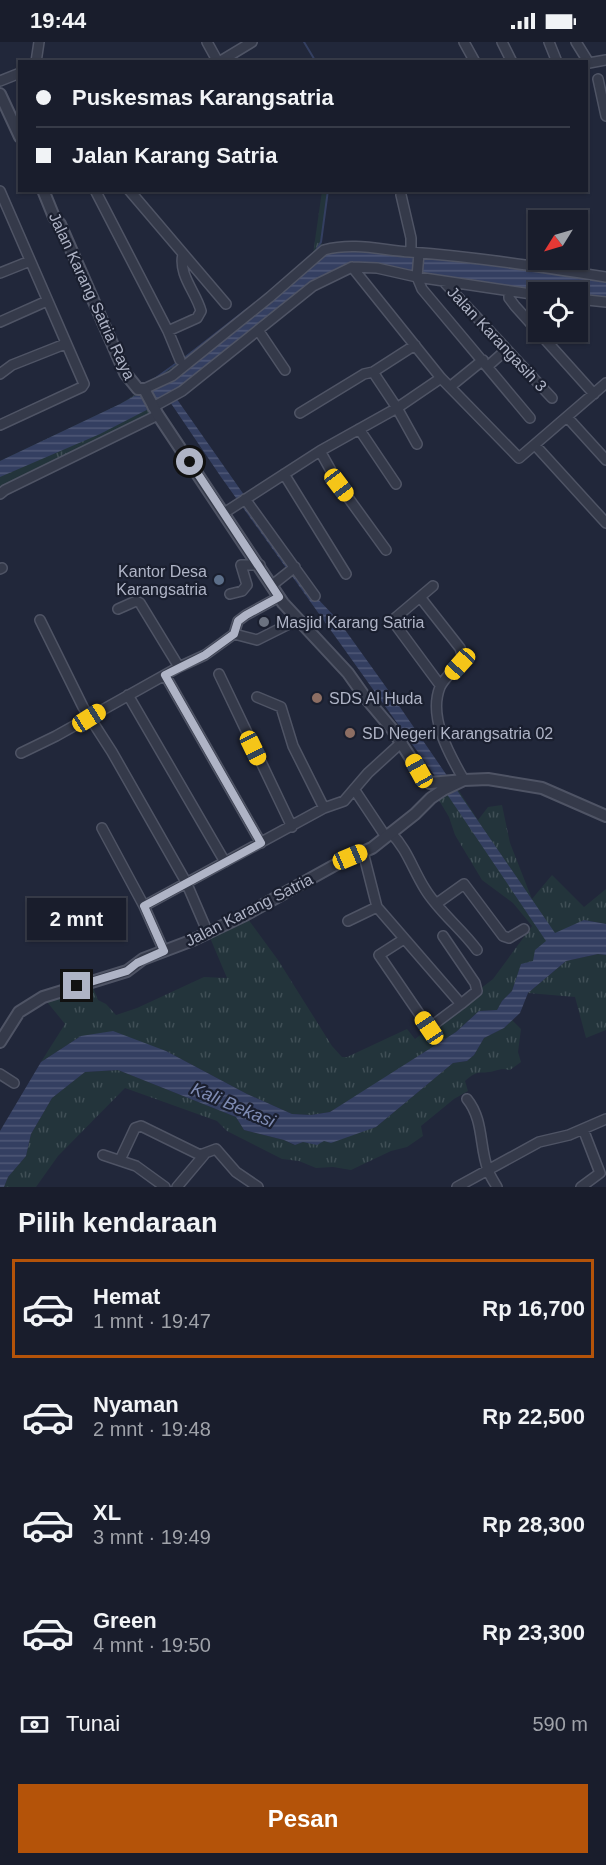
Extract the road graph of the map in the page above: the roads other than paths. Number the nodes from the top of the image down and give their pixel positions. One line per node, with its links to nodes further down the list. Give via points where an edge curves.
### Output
1 (39, 42): 8 (street)
2 (207, 42): 9 (street)
3 (252, 42): 10 (street)
4 (464, 42): 11 (street)
5 (502, 42): 12 (street)
6 (549, 42): 13 (street)
7 (576, 42): 14 (street)
8 (36, 60)
9 (217, 60)
10 (221, 60)
11 (474, 60)
12 (511, 60)
13 (557, 60)
14 (587, 60)
15 (606, 60): 16 (street)
16 (588, 61)
17 (18, 74): 19 (street)
18 (598, 79): 21 (street)
19 (0, 81)
20 (0, 94): 22 (street)
21 (606, 116)
22 (18, 132)
23 (0, 191): 28 (street)
24 (44, 192): 58 (street, Jalan Karang Satria Raya, via 125,373 138,389)
25 (95, 192): 47 (street)
26 (131, 192): 30 (street)
27 (401, 195): 29 (street)
28 (4, 210): 31 (street)
29 (415, 252): 34 (street); 35 (street); 58 (street, via 352,246 324,250 172,376)
30 (183, 254): 39 (street); 44 (street, via 184,275)
31 (30, 261): 33 (street); 41 (street)
32 (352, 267): 34 (street); 46 (street, via 313,286); 49 (street)
33 (0, 273)
34 (417, 277): 36 (street); 52 (street, via 422,289)
35 (606, 277)
36 (443, 281): 37 (street); 50 (street, Jalan Karangasih 3)
37 (509, 291): 38 (street); 59 (street, via 515,306)
38 (528, 294)
39 (218, 296): 43 (street); 44 (street)
40 (588, 300): 42 (street)
41 (47, 301): 45 (street); 48 (street)
42 (606, 302)
43 (226, 304)
44 (199, 305): 47 (street, via 197,318)
45 (0, 322)
46 (258, 330): 53 (street); 62 (street)
47 (168, 331): 51 (street)
48 (65, 344): 55 (street, via 12,365); 66 (street, via 84,386)
49 (415, 345): 54 (street); 56 (street)
50 (506, 350): 52 (street); 60 (street, Jalan Karangasih 3)
51 (180, 360)
52 (485, 363): 57 (street); 65 (street)
53 (285, 370)
54 (373, 372): 61 (street); 63 (street)
55 (0, 374)
56 (441, 378): 57 (street); 61 (street)
57 (451, 386): 69 (street, via 514,456 522,457)
58 (144, 389): 62 (street, Jalan Karang Satria Raya)
59 (601, 390): 64 (street)
60 (552, 398)
61 (397, 408): 67 (street); 68 (street)
62 (155, 411): 74 (street); 76 (street, Jalan Karang Satria Raya)
63 (300, 413)
64 (567, 417): 69 (street); 71 (street)
65 (530, 418)
66 (0, 425)
67 (359, 429): 70 (street); 73 (street)
68 (417, 444)
69 (535, 445): 77 (street)
70 (320, 450): 72 (street); 78 (street, via 339,485)
71 (606, 460)
72 (284, 474): 75 (street); 81 (street)
73 (396, 484)
74 (2, 492)
75 (245, 499): 76 (street); 80 (street)
76 (224, 513): 79 (street, Jalan Karang Satria Raya)
77 (606, 523)
78 (386, 550)
79 (260, 565): 82 (street, Jalan Karang Satria Raya); 84 (street, via 241,565 247,585)
80 (295, 567): 82 (street); 85 (street)
81 (346, 574)
82 (271, 586): 86 (street, Jalan Karang Satria Raya)
83 (433, 586): 87 (street)
84 (230, 594)
85 (315, 596)
86 (279, 597): 90 (street, Jalan Karang Satria Raya); 91 (street, via 238,621)
87 (420, 597): 95 (street, via 463,657); 95 (street, via 394,620)
88 (118, 609): 92 (street, via 140,603)
89 (40, 620): 98 (street)
90 (297, 620): 91 (street, via 257,640); 99 (street, Jalan Karang Satria Raya, via 348,673)
91 (234, 634): 92 (street, via 205,655)
92 (179, 667): 94 (street)
93 (219, 674): 106 (street)
94 (165, 675): 96 (street); 109 (street)
95 (440, 685): 101 (street, via 438,723)
96 (128, 695): 98 (street); 111 (street)
97 (257, 697): 104 (street, via 281,707 293,746)
98 (89, 718): 100 (street); 112 (street)
99 (402, 742): 101 (street, via 430,783); 102 (street); 103 (street)
100 (21, 753)
101 (464, 780): 103 (street, Jalan Karang Satria); 105 (street, Jalan Karang Satria, via 488,779 543,788)
102 (354, 789): 104 (street, via 344,801); 108 (street)
103 (431, 798): 108 (street, Jalan Karang Satria)
104 (324, 808): 106 (street)
105 (606, 816)
106 (292, 826): 109 (street)
107 (102, 828): 114 (street)
108 (388, 835): 110 (street, Jalan Karang Satria); 113 (street, via 400,842)
109 (261, 843): 111 (street)
110 (363, 852): 115 (street); 118 (street, Jalan Karang Satria)
111 (225, 862): 112 (street)
112 (186, 882): 114 (street); 118 (street)
113 (436, 904): 117 (street, via 464,884 503,936 509,938); 122 (street)
114 (144, 906): 121 (street)
115 (377, 907): 116 (street); 120 (street)
116 (348, 921)
117 (524, 929)
118 (208, 933): 121 (street, Jalan Karang Satria)
119 (443, 936): 123 (street, via 475,983 477,991)
120 (405, 939): 123 (street); 123 (street, via 379,955 429,1028)
121 (164, 951): 124 (street, Jalan Karang Satria, via 127,971 43,996 19,1012)
122 (477, 951)
123 (461, 1004)
124 (0, 1042)
125 (0, 1074): 126 (street)
126 (14, 1083)
127 (467, 1099): 133 (street, via 481,1128)
128 (606, 1119): 129 (street)
129 (583, 1129): 133 (street, via 538,1142); 140 (street, via 600,1173)
130 (103, 1155): 132 (street)
131 (204, 1155): 132 (street, via 141,1126 135,1128); 135 (street, via 216,1149); 137 (street)
132 (120, 1160): 134 (street, via 136,1166)
133 (488, 1170): 138 (street); 139 (street)
134 (153, 1182): 136 (street)
135 (254, 1186)
136 (165, 1187)
137 (177, 1187)
138 (457, 1187)
139 (497, 1187)
140 (581, 1187)

